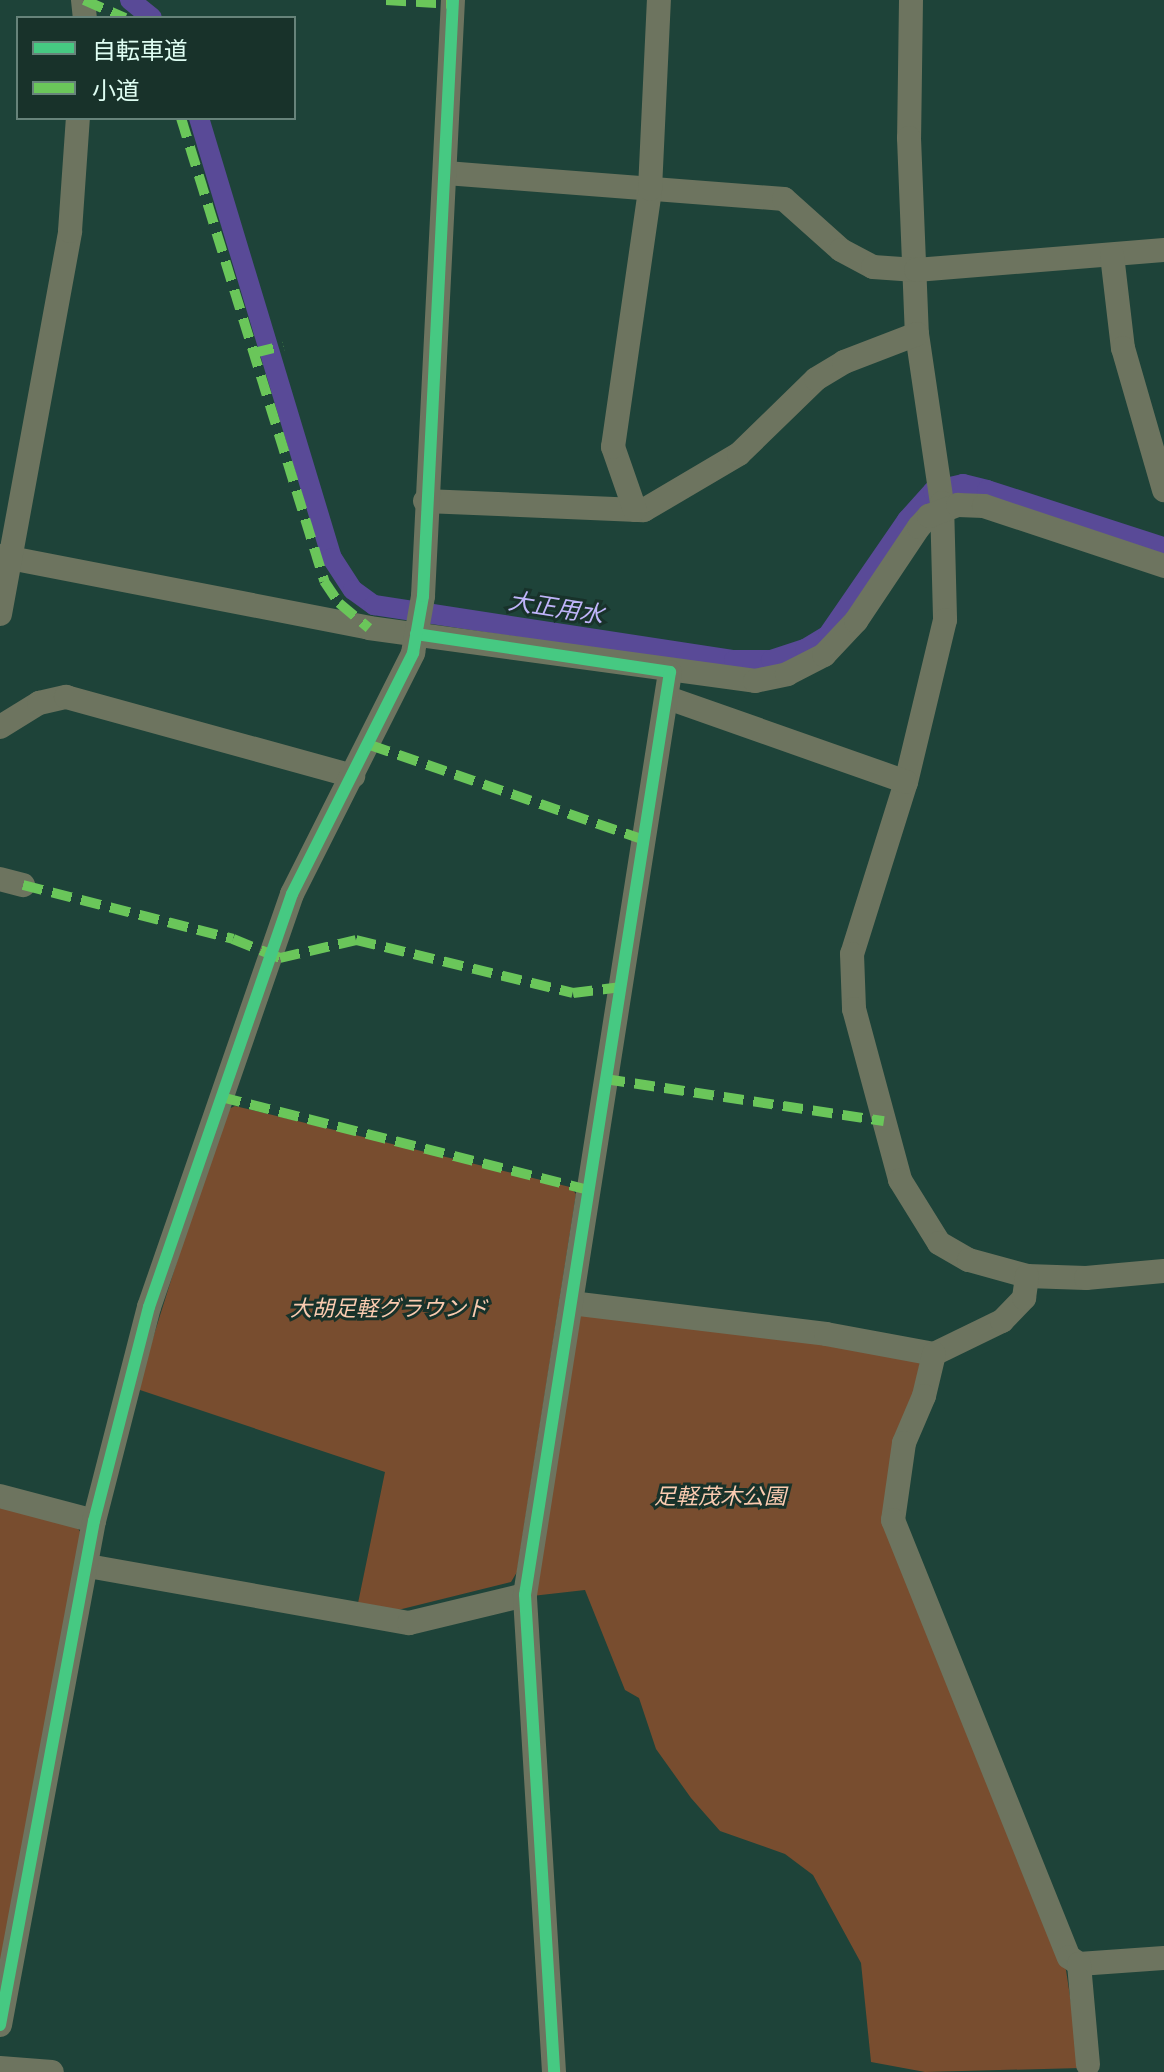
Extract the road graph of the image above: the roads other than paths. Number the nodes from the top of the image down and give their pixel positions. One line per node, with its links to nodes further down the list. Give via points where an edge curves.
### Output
1 (453, 0): 5 (street)
2 (659, 0): 6 (street)
3 (911, 0): 9 (street, via 909,138)
4 (78, 120): 15 (street, via 70,231)
5 (446, 173): 6 (street); 12 (street)
6 (650, 189): 9 (street, via 784,199 841,250 873,267); 14 (street, via 613,447)
7 (1164, 250): 8 (street)
8 (1112, 255): 9 (street); 11 (street, via 1123,348)
9 (916, 270): 10 (street)
10 (917, 334): 13 (street); 14 (street, via 844,362 799,393 739,454 644,510)
11 (1164, 490)
12 (425, 501): 14 (street); 18 (street)
13 (942, 507): 16 (street, via 984,506); 19 (street, via 919,527 842,638 805,667 755,681); 23 (street, via 945,620)
14 (635, 510)
15 (5, 557): 17 (street); 18 (street)
16 (1164, 566)
17 (0, 614)
18 (417, 631): 19 (street); 22 (street, via 409,668)
19 (670, 672): 20 (street)
20 (668, 698): 23 (street); 26 (street, via 569,1255)
21 (0, 727): 22 (street, via 39,703 66,697)
22 (353, 776): 29 (street, via 292,894 268,954 149,1307)
23 (906, 782): 25 (street, via 852,954 854,1009 900,1180 921,1221 949,1251)
24 (1164, 1271): 25 (street, via 1086,1278)
25 (1027, 1276): 27 (street, via 1024,1298 1002,1321)
26 (571, 1303): 27 (street, via 826,1334); 31 (street)
27 (934, 1354): 33 (street, via 904,1443 893,1520 1069,1957)
28 (0, 1496): 29 (street)
29 (94, 1521): 30 (street)
30 (88, 1566): 31 (street, via 409,1623); 34 (street)
31 (525, 1595): 38 (street)
32 (1164, 1958): 33 (street)
33 (1079, 1964): 35 (street)
34 (0, 2025)
35 (1088, 2065)
36 (0, 2068): 37 (street)
37 (52, 2072)
38 (554, 2072)

